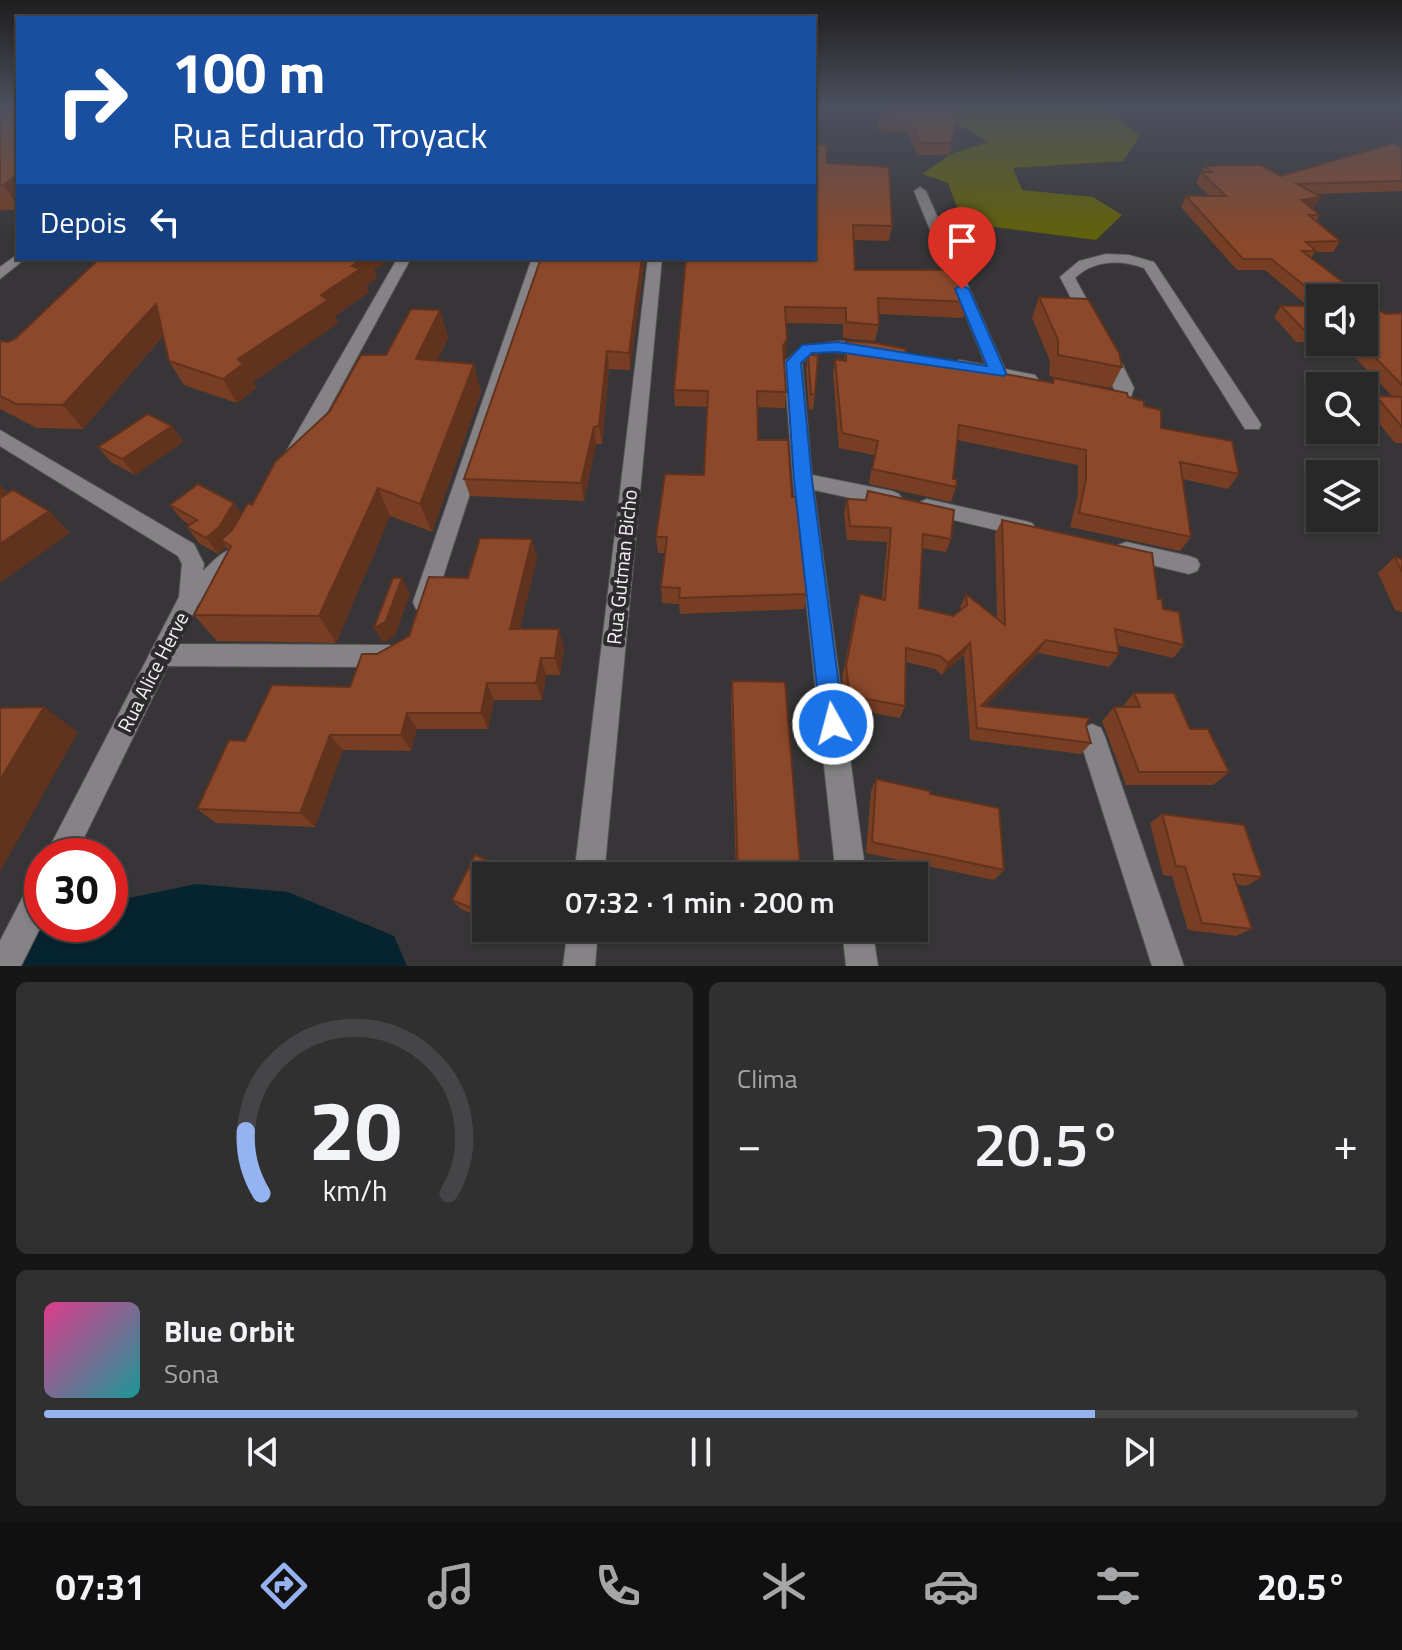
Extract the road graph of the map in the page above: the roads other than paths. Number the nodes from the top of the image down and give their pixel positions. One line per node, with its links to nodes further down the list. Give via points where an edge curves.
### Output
1 (920, 191): 9 (street)
2 (17, 260): 6 (street)
3 (403, 260): 14 (street)
4 (538, 260): 21 (street)
5 (655, 260): 26 (street, Rua Gutman Bicho)
6 (0, 275)
7 (889, 353): 15 (street, via 817,346 793,362)
8 (936, 361): 9 (street)
9 (998, 373): 10 (street)
10 (1053, 385)
11 (1080, 391): 12 (street, via 1123,399 1125,388 1067,277 1073,269 1128,257 1149,265)
12 (1252, 425)
13 (0, 437): 20 (street, Rua Alice Herve, via 186,550 193,564)
14 (287, 467)
15 (803, 480): 16 (street); 27 (street)
16 (1050, 534)
17 (248, 537): 20 (street, via 241,550)
18 (1112, 548): 19 (street)
19 (1189, 565)
20 (190, 597): 23 (street, Rua Alice Herve)
21 (417, 621)
22 (407, 645): 23 (street, via 386,657)
23 (161, 655): 25 (street, Rua Alice Herve)
24 (1092, 737): 34 (street)
25 (69, 838)
26 (590, 862)
27 (849, 862)
28 (24, 927): 31 (street)
29 (582, 942): 32 (street)
30 (859, 942): 33 (street)
31 (4, 966)
32 (579, 966)
33 (862, 966)
34 (1168, 966)

